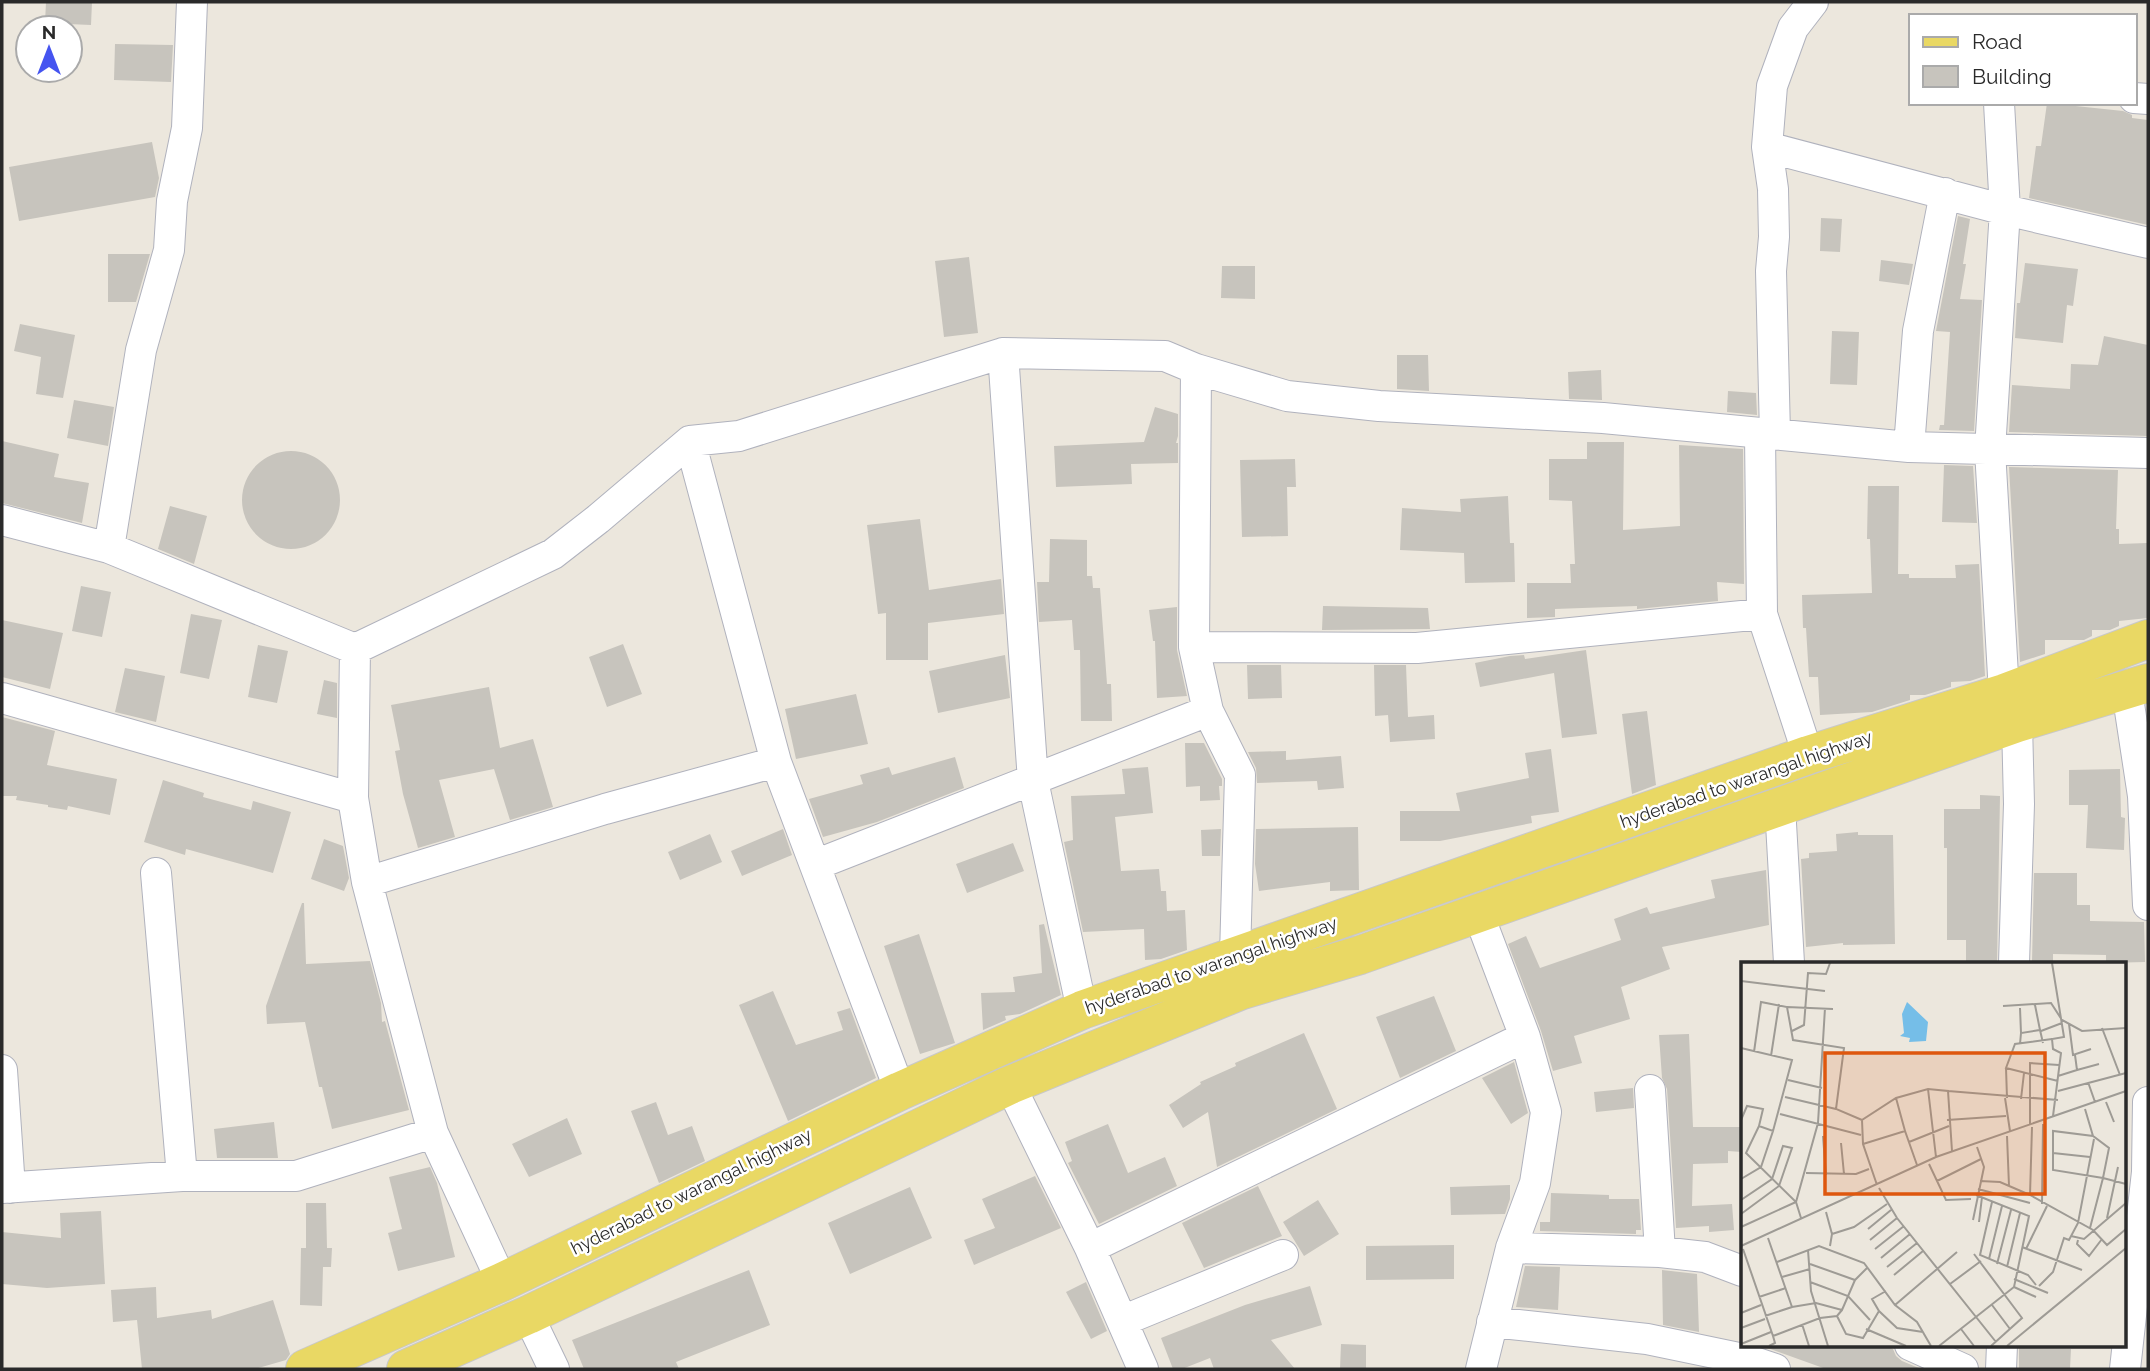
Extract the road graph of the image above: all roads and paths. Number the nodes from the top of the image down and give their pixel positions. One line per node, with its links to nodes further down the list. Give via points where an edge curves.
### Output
1 (192, 2): 16 (street, via 187,128 172,201 169,250 141,350)
2 (1813, 2): 4 (street, via 1793,28 1772,86)
3 (1999, 105): 6 (street)
4 (1767, 147): 5 (street); 10 (street, via 1774,237)
5 (1945, 193): 6 (street); 12 (street, via 1918,331)
6 (2005, 210): 7 (street); 13 (street)
7 (2148, 243)
8 (1003, 352): 9 (street, via 1166,356); 11 (street, via 738,436); 27 (street)
9 (1196, 369): 10 (street, via 1287,396); 19 (street)
10 (1768, 434): 12 (street); 17 (street)
11 (690, 441): 20 (street, via 553,554); 26 (street)
12 (1909, 447): 13 (street)
13 (1990, 450): 14 (street); 23 (street)
14 (2148, 453)
15 (2, 520): 16 (street)
16 (109, 548): 20 (street)
17 (1762, 614): 19 (street, via 1418,648); 25 (street)
18 (2148, 639): 23 (main road, hyderabad to warangal highway)
19 (1194, 647): 24 (street)
20 (355, 649): 28 (street)
21 (2137, 687): 23 (main road); 33 (street)
22 (2, 698): 28 (street)
23 (2010, 708): 25 (main road, hyderabad to warangal highway); 29 (main road, via 1875,774); 37 (street, via 2019,804)
24 (1208, 711): 27 (street); 35 (street, via 1240,775)
25 (1808, 755): 35 (main road, hyderabad to warangal highway)
26 (776, 762): 30 (street); 32 (street, via 605,808)
27 (1033, 781): 30 (street); 38 (street)
28 (353, 798): 32 (street)
29 (1780, 806): 34 (main road); 36 (street)
30 (816, 865): 43 (street)
31 (156, 873): 46 (street)
32 (367, 882): 45 (street)
33 (2148, 905)
34 (1478, 913): 39 (street); 41 (main road, via 1242,990)
35 (1235, 956): 38 (main road, hyderabad to warangal highway)
36 (1789, 962)
37 (2014, 962)
38 (1082, 1010): 43 (main road, hyderabad to warangal highway)
39 (1525, 1037): 48 (street); 49 (street, via 1546,1112 1535,1184)
40 (2, 1070): 47 (street)
41 (1010, 1085): 48 (street); 54 (main road)
42 (1650, 1090): 50 (street)
43 (900, 1091): 53 (main road, hyderabad to warangal highway)
44 (2148, 1102): 57 (street)
45 (433, 1133): 46 (street, via 296,1176); 53 (street)
46 (182, 1175): 47 (street)
47 (6, 1188)
48 (1090, 1248): 55 (street)
49 (1511, 1248): 50 (street); 56 (street)
50 (1660, 1252): 52 (street, via 1705,1257)
51 (1283, 1255): 55 (street)
52 (1741, 1271)
53 (502, 1282): 60 (main road, hyderabad to warangal highway)
54 (528, 1315): 61 (main road); 62 (street)
55 (1122, 1321): 63 (street)
56 (1492, 1322): 64 (street); 65 (street, via 1647,1339)
57 (2139, 1335): 68 (street)
58 (1912, 1346): 66 (street)
59 (2002, 1346): 67 (street)
60 (304, 1369)
61 (406, 1369)
62 (554, 1369)
63 (1143, 1369)
64 (1481, 1369)
65 (1775, 1369)
66 (1963, 1369)
67 (2001, 1369)
68 (2125, 1369)

